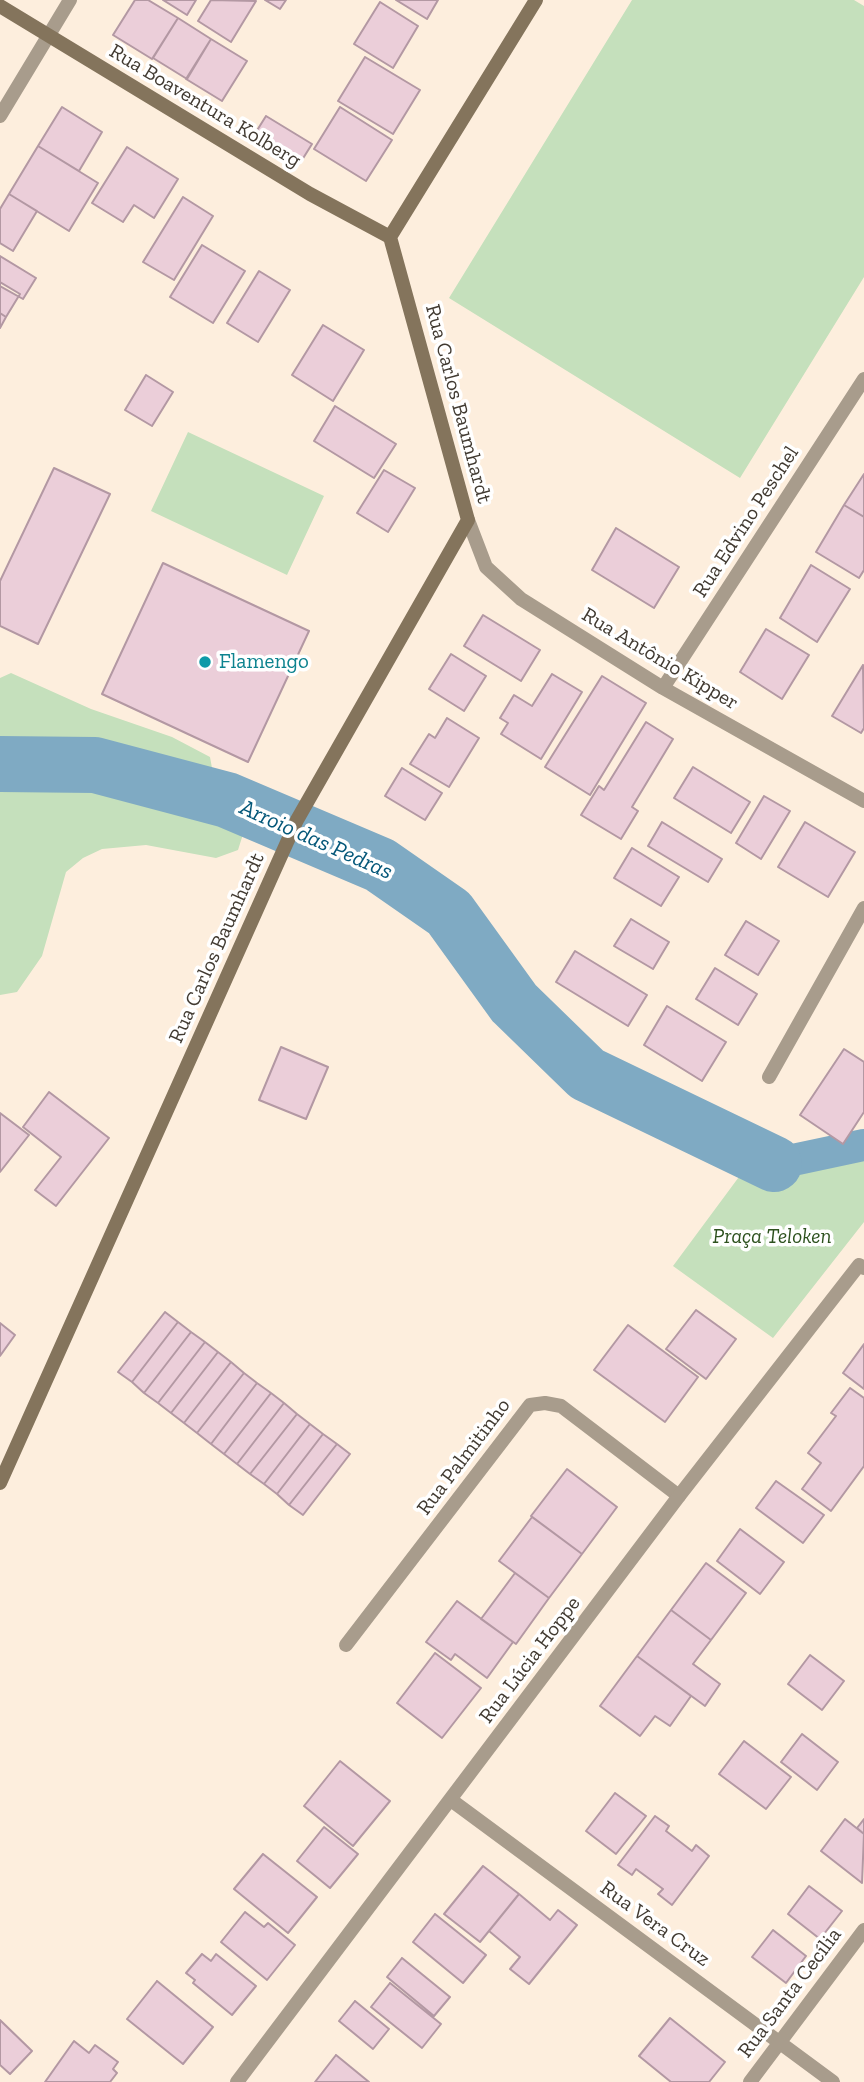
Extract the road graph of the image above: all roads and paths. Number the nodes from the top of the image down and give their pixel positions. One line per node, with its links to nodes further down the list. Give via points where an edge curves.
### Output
1 (70, 0): 4 (street)
2 (536, 0): 6 (main road)
3 (0, 6): 4 (main road, Rua Boaventura Kolberg)
4 (48, 36): 5 (street); 6 (main road, Rua Boaventura Kolberg)
5 (0, 116)
6 (390, 237): 8 (main road, Rua Carlos Baumhardt)
7 (864, 379): 9 (street, Rua Edvino Peschel)
8 (468, 520): 9 (street, Rua Antônio Kipper, via 486,567 522,599); 14 (main road, Rua Carlos Baumhardt, via 298,820)
9 (663, 688): 10 (street, Rua Antônio Kipper)
10 (864, 800)
11 (864, 908): 12 (street)
12 (769, 1077)
13 (862, 1267): 15 (street, Rua Lúcia Hoppe)
14 (0, 1483)
15 (679, 1496): 16 (street, Rua Palmitinho, via 561,1406 530,1405); 17 (street, Rua Lúcia Hoppe)
16 (346, 1645)
17 (451, 1800): 19 (street, Rua Vera Cruz); 20 (street, Rua Lúcia Hoppe)
18 (864, 1930): 19 (street, Rua Santa Cecília)
19 (780, 2042): 21 (street, Rua Santa Cecília); 22 (street, Rua Vera Cruz)
20 (237, 2082)
21 (751, 2082)
22 (833, 2082)

